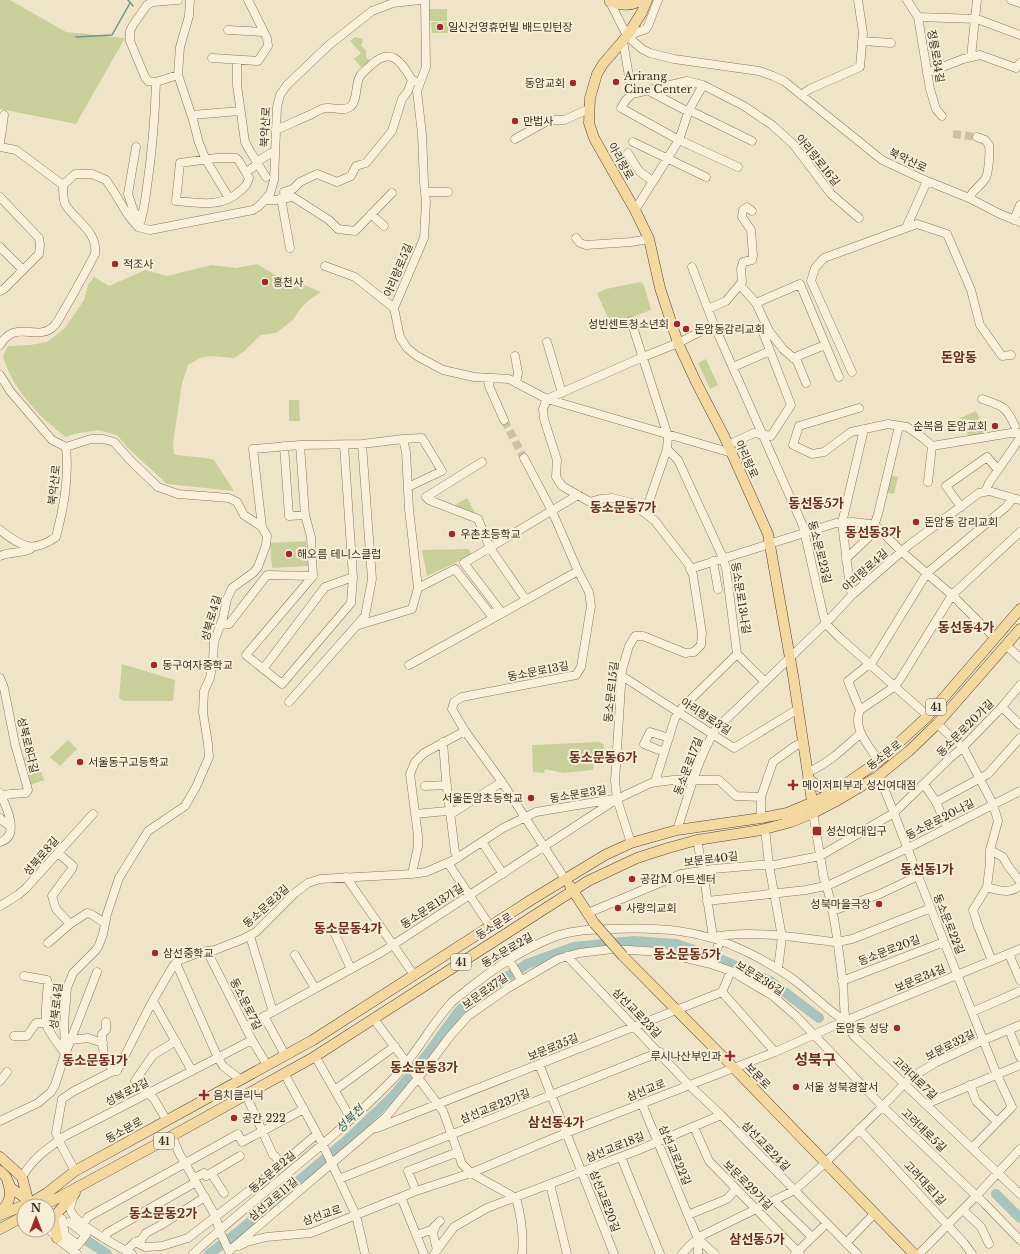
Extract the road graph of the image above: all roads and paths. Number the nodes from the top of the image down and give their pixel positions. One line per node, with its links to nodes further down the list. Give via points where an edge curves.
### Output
1 (178, 0): 30 (street, via 152,2 147,5 130,31 130,41 145,77 148,81)
2 (190, 0): 28 (street, via 189,16 180,47)
3 (248, 0): 18 (street)
4 (420, 0): 42 (street, 북악산로, via 399,2 372,11 329,45 283,89 278,100)
5 (425, 0): 31 (street, 아리랑로5길, via 426,67)
6 (641, 0): 13 (main road, via 631,5)
7 (648, 0): 20 (main road, 아리랑로)
8 (658, 0): 20 (street, via 646,29)
9 (858, 0): 21 (street)
10 (907, 0): 15 (street, 정릉로34길)
11 (977, 0): 16 (street)
12 (1011, 0): 14 (street)
13 (610, 1): 20 (street, 북악산로)
14 (1020, 3)
15 (918, 17): 16 (street); 27 (street, 정릉로34길)
16 (974, 19): 19 (street); 23 (street)
17 (228, 30): 18 (street)
18 (263, 32): 25 (street, via 268,46 258,62)
19 (1020, 35)
20 (625, 38): 34 (street); 35 (street, 북악산로, via 660,57 759,71 784,81); 36 (main road, 아리랑로, via 597,74 591,90)
21 (862, 41): 22 (street); 35 (street, via 860,67)
22 (891, 43)
23 (971, 57): 26 (street, via 980,55 1016,68); 27 (street)
24 (212, 58): 25 (street)
25 (238, 60): 37 (street)
26 (1020, 62)
27 (927, 73): 41 (street, 정릉로34길, via 936,109)
28 (178, 75): 30 (street); 40 (street)
29 (412, 80): 31 (street); 42 (street, via 397,59 384,57 360,75 353,104 348,108 326,108); 67 (street, via 402,99 392,131 366,163 356,166 351,176 337,182 317,174)
30 (156, 82): 78 (street, via 152,154)
31 (420, 82): 64 (street, 아리랑로5길, via 417,91)
32 (703, 85): 33 (street, 아리랑로16길, via 687,81); 38 (street); 76 (street, 아리랑로16길, via 744,106 772,125 793,144 832,194)
33 (649, 91): 34 (street, 아리랑로16길); 38 (street)
34 (632, 94): 46 (street, via 621,108)
35 (800, 95): 62 (street, 북악산로, via 882,160)
36 (589, 109): 44 (street, via 564,120 549,120); 73 (main road, 아리랑로, via 594,138)
37 (240, 110): 40 (street); 56 (street, via 245,142)
38 (688, 110): 46 (street); 47 (street)
39 (4, 115): 45 (street)
40 (192, 115): 55 (street)
41 (942, 116)
42 (276, 130): 52 (street, 북악산로)
43 (977, 137): 70 (street, via 989,145 987,175)
44 (515, 139)
45 (0, 140): 49 (street)
46 (679, 140): 54 (street); 57 (street)
47 (752, 141)
48 (633, 142): 54 (street)
49 (0, 143)
50 (0, 147): 63 (street, via 16,150)
51 (136, 147): 78 (street, via 128,194)
52 (275, 153): 56 (street, via 258,161); 71 (street, 북악산로, via 274,180 270,194)
53 (628, 153): 61 (street, via 639,171)
54 (666, 159): 60 (street); 61 (street)
55 (206, 160): 58 (street, via 236,158); 69 (street); 69 (street, via 180,163 176,201 209,204)
56 (258, 164): 58 (street); 59 (street)
57 (738, 167)
58 (246, 172): 69 (street, via 247,185)
59 (266, 177)
60 (706, 177)
61 (652, 181): 73 (street)
62 (927, 181): 70 (street, 북악산로); 80 (street)
63 (63, 185): 78 (street, via 75,174 92,174 106,180 128,215); 98 (street, via 65,203 92,236 95,254 54,326 36,334 21,331 12,333)
64 (425, 192): 65 (street); 91 (street, 아리랑로5길, via 424,238)
65 (448, 192)
66 (392, 193): 75 (street)
67 (282, 195): 71 (street, via 275,200); 75 (street, via 293,197 329,220 338,229 355,230); 84 (street)
68 (0, 197): 87 (street, via 39,238 39,254)
69 (229, 198)
70 (969, 198): 77 (street, 북악산로)
71 (265, 200): 78 (street, via 253,210 150,230)
72 (1020, 205): 77 (street)
73 (635, 210): 82 (main road, 아리랑로)
74 (752, 211): 88 (street, via 747,207 743,210 742,217 751,230 753,256 752,260 743,262)
75 (371, 214): 79 (street)
76 (859, 218)
77 (1017, 221)
78 (139, 223)
79 (384, 226)
80 (906, 228): 99 (street, via 824,258 815,268 811,281 851,370 838,374); 101 (street, via 917,224 948,234 971,290 980,326 1002,356)
81 (576, 238): 82 (street, via 586,245)
82 (650, 239): 97 (main road, 아리랑로, via 660,288)
83 (0, 247): 87 (street)
84 (290, 248)
85 (324, 266): 91 (street, via 355,277)
86 (692, 267): 92 (street, 동소문로23길)
87 (23, 270): 89 (street)
88 (740, 285): 90 (street); 92 (street, via 726,301)
89 (0, 291)
90 (756, 303): 99 (street, via 800,284); 104 (street, via 769,331)
91 (394, 308): 107 (street, 아리랑로5길, via 400,336 407,348 417,356 443,370)
92 (708, 309): 94 (street, 동소문로23길)
93 (631, 321): 103 (street)
94 (714, 324): 97 (street); 105 (street, 동소문로23길)
95 (762, 330): 100 (street)
96 (546, 342): 110 (street)
97 (678, 343): 103 (street); 129 (main road, 아리랑로)
98 (0, 345)
99 (825, 345): 104 (street)
100 (770, 351): 105 (street); 118 (street, via 791,405 771,436)
101 (1011, 355)
102 (516, 356): 108 (street)
103 (642, 356): 110 (street); 120 (street)
104 (793, 358): 109 (street, via 797,361)
105 (733, 367): 118 (street, 동소문로23길)
106 (0, 375): 127 (street, via 10,392 52,440)
107 (489, 378): 108 (street, 아리랑로5길, via 509,379); 114 (street, via 489,386)
108 (516, 383): 111 (street, 아리랑로5길)
109 (806, 383)
110 (562, 392): 111 (street)
111 (547, 399): 120 (street, 아리랑로5길); 136 (street, 동소문로15길, via 543,409 544,419 557,460 556,478 562,486)
112 (982, 399): 119 (street, via 1004,406)
113 (859, 408): 117 (street, via 799,426 793,445 812,454 824,452 851,432)
114 (502, 416)
115 (1020, 417): 119 (street)
116 (899, 426): 117 (street, via 888,424); 126 (street, via 907,427); 144 (street)
117 (864, 429): 142 (street)
118 (762, 434): 129 (street, via 754,433); 146 (street, 동소문로23길)
119 (1019, 434): 126 (street, via 1011,433); 132 (street)
120 (668, 436): 128 (street); 129 (street, 아리랑로5길)
121 (403, 439): 122 (street); 134 (street); 134 (street, via 422,438 442,471)
122 (362, 444): 124 (street); 169 (street, via 372,579 365,616)
123 (300, 445): 124 (street); 125 (street); 141 (street)
124 (344, 445): 160 (street)
125 (284, 446): 141 (street, via 289,516); 143 (street, 성북로4길, via 253,449)
126 (932, 446): 133 (street)
127 (66, 447): 143 (street, via 91,439 114,442 158,487 178,494 229,498 237,502 244,515); 149 (street, 북악산로, via 68,475 56,537 42,546)
128 (667, 449): 140 (street); 153 (street, 동소문로13나길, via 678,460)
129 (730, 449): 148 (main road, 아리랑로)
130 (524, 458): 139 (street)
131 (482, 462): 150 (street, via 426,497 478,519)
132 (998, 470): 135 (street); 138 (street, via 987,457 946,486)
133 (928, 482)
134 (408, 487): 161 (street)
135 (985, 492): 137 (street); 138 (street, 아리랑로4길, via 979,493)
136 (578, 495): 139 (street); 140 (street, 동소문로15길, via 590,502 612,498 632,503)
137 (1017, 500): 158 (street)
138 (961, 507): 151 (street, 아리랑로4길)
139 (552, 511): 150 (street); 157 (street)
140 (645, 513): 156 (street, 동소문로15길, via 655,521)
141 (305, 515): 159 (street, via 311,537)
142 (842, 522): 144 (street, via 870,524); 146 (street); 154 (street)
143 (262, 527): 168 (street, 성북로4길, via 267,536 258,567 232,588)
144 (876, 527): 151 (street); 154 (street)
145 (0, 530): 149 (street, via 26,547)
146 (805, 532): 148 (street); 167 (street, 동소문로23길)
147 (1020, 532): 164 (street)
148 (770, 543): 153 (street); 174 (main road, 아리랑로)
149 (34, 546): 152 (street, 북악산로, via 29,550)
150 (490, 548): 161 (street, via 464,563 499,610 490,615 455,569); 165 (street)
151 (902, 552): 158 (street); 163 (street, 아리랑로4길)
152 (0, 556)
153 (724, 558): 155 (street); 173 (street, 동소문로13나길)
154 (846, 559): 163 (street)
155 (713, 561): 156 (street); 162 (street)
156 (690, 569): 179 (street, 동소문로15길, via 702,634 701,645 694,652 684,653 643,636 635,636 629,646)
157 (578, 571): 165 (street); 192 (street, 동소문로13길, via 589,592 591,606 581,668 576,675 462,697 454,702 452,709)
158 (927, 573): 164 (street); 176 (street, via 874,661)
159 (313, 576): 168 (street, via 267,575 229,624); 178 (street, via 246,655)
160 (353, 577): 178 (street, via 325,587); 178 (street, via 351,603 282,684)
161 (418, 588): 169 (street, via 412,610)
162 (718, 589)
163 (852, 595): 167 (street, 아리랑로4길)
164 (952, 595): 171 (street); 183 (street)
165 (526, 600): 177 (street)
166 (1020, 610): 171 (main road, 동소문로 / 41)
167 (827, 622): 174 (street, 아리랑로4길); 176 (street, 동소문로23길, via 839,637)
168 (221, 625): 259 (street, 성북로4길, via 214,642 210,678 204,691 203,712 209,757 185,806 148,831 119,878)
169 (359, 625): 184 (street)
170 (1020, 629): 172 (main road, 동소문로 / 41)
171 (995, 638): 189 (main road, 동소문로 / 41)
172 (1006, 645): 175 (street); 190 (main road, 동소문로 / 41)
173 (737, 654): 181 (street); 188 (street)
174 (790, 656): 181 (street, 동소문로17길); 186 (main road, 아리랑로)
175 (1020, 658)
176 (870, 663): 183 (street, 동소문로23길); 187 (street, 동소문로, via 848,681)
177 (408, 665)
178 (263, 669)
179 (622, 676): 188 (street, 아리랑로3길); 215 (street, 동소문로15길, via 615,782)
180 (0, 678): 213 (street, 성북로8다길, via 28,790 26,793)
181 (764, 681): 194 (street, 동소문로17길)
182 (1020, 685): 185 (street, 동소문로20가길)
183 (895, 686): 187 (street); 189 (street, 동소문로23길)
184 (289, 702)
185 (1002, 707): 191 (street); 199 (street, 동소문로20가길)
186 (798, 709): 194 (street, 아리랑로3길, via 734,748); 198 (main road, 아리랑로)
187 (860, 710): 193 (street, 동소문로, via 857,718)
188 (679, 712): 194 (street, 아리랑로3길); 195 (street)
189 (928, 716): 201 (main road, 동소문로 / 41)
190 (937, 724): 199 (street); 203 (main road, 동소문로 / 41, via 909,752)
191 (1020, 725)
192 (465, 731): 197 (street); 206 (street, 동소문로13길)
193 (861, 733): 201 (street, 동소문로); 202 (street, via 834,757)
194 (712, 734): 205 (street, 동소문로17길)
195 (669, 738): 200 (street); 200 (street, via 650,732 644,744)
196 (1020, 738): 204 (street, via 988,774)
197 (443, 742): 209 (street); 222 (street, via 415,762 410,774)
198 (803, 742): 202 (main road, 아리랑로); 214 (street, via 774,762)
199 (963, 747): 204 (street); 208 (street, 동소문로20가길)
200 (664, 752): 207 (street)
201 (879, 761): 211 (main road, 동소문로 / 41)
202 (808, 775): 211 (main road, via 820,787); 218 (main road, 아리랑로)
203 (878, 777): 218 (main road, 동소문로 / 41); 220 (street, 동소문로22길)
204 (980, 779): 216 (street); 217 (street)
205 (693, 780): 207 (street); 214 (street, via 719,780 736,796); 229 (street, 동소문로17길)
206 (502, 782): 219 (street, via 454,812); 224 (street, 동소문로13길)
207 (655, 782): 215 (street)
208 (924, 784): 216 (street); 220 (street, 동소문로20가길)
209 (447, 785): 210 (street); 219 (street)
210 (425, 786)
211 (838, 789): 218 (main road, 동소문로 / 41)
212 (1020, 791): 217 (street, 동소문로20나길)
213 (1, 794): 226 (street, 성북로8다길, via 10,816)
214 (761, 797): 225 (street)
215 (617, 799): 224 (street, 동소문로3길, via 536,812); 233 (street, 동소문로15길); 234 (street)
216 (936, 802): 227 (street)
217 (993, 804): 227 (street, 동소문로20나길); 236 (street, via 998,821)
218 (813, 808): 225 (main road, 동소문로 / 41); 228 (main road, 동소문로 / 41, via 792,822); 238 (street)
219 (450, 811): 222 (street); 239 (street)
220 (894, 813): 235 (street, 동소문로22길); 238 (street, 동소문로20가길)
221 (93, 814): 237 (street, 성북로8길)
222 (415, 814): 243 (street, via 418,846)
223 (0, 818): 226 (street)
224 (524, 818): 232 (street, 동소문로3길); 234 (street, 동소문로13길)
225 (761, 818): 229 (main road, 동소문로 / 41)
226 (10, 826): 231 (street, via 11,831 7,839)
227 (947, 827): 235 (street, 동소문로20나길)
228 (765, 829): 230 (main road, 동소문로 / 41); 241 (street)
229 (677, 830): 233 (main road, 동소문로 / 41)
230 (697, 840): 242 (street); 251 (main road, 동소문로 / 41, via 637,858 588,881)
231 (0, 842)
232 (482, 842): 239 (street, 동소문로3길); 244 (street)
233 (631, 843): 247 (main road, 동소문로 / 41)
234 (544, 848): 244 (street, 동소문로13가길); 247 (street, 동소문로13길)
235 (908, 848): 245 (street, 동소문로22길); 249 (street, 동소문로20나길)
236 (990, 850): 248 (street, via 1003,857); 250 (street)
237 (58, 852): 255 (street, 성북로8길, via 26,888); 260 (street, via 73,866 52,896 56,909)
238 (820, 856): 241 (street, 보문로40길); 249 (street)
239 (458, 858): 240 (street, 동소문로3길)
240 (448, 863): 243 (street, 동소문로3길, via 426,872); 253 (street)
241 (769, 865): 242 (street, 보문로40길); 252 (street)
242 (703, 871): 254 (street); 258 (street, 보문로40길, via 681,874)
243 (412, 874): 246 (street, 동소문로3길)
244 (503, 874): 253 (street, 동소문로13가길)
245 (918, 876): 256 (street, 동소문로22길); 257 (street, via 880,894)
246 (346, 877): 263 (street, 동소문로3길, via 320,879 308,883); 269 (street)
247 (565, 879): 251 (main road); 261 (main road, 동소문로 / 41)
248 (1019, 884): 250 (street, via 1015,890 1003,891)
249 (826, 886): 252 (street, 동소문로20나길); 257 (street); 266 (street)
250 (986, 887): 276 (street, via 973,910)
251 (573, 891): 258 (main road); 299 (main road, 동소문로 / 41)
252 (774, 893): 254 (street, 동소문로20나길); 264 (street)
253 (468, 896): 261 (street); 269 (street, 동소문로13가길)
254 (707, 901): 265 (street)
255 (0, 906)
256 (931, 908): 266 (street, via 852,939); 267 (street, 동소문로22길)
257 (832, 911): 266 (street)
258 (588, 913): 295 (main road, 보문로, bridge, via 623,956)
259 (105, 923): 260 (street, via 87,913); 317 (street, 성북로4길, via 96,950 72,973 67,988)
260 (70, 924): 268 (street)
261 (490, 926): 285 (main road, 동소문로 / 41)
262 (335, 934): 280 (street)
263 (250, 936): 272 (street, 동소문로3길); 296 (street)
264 (782, 937): 265 (street, via 729,934); 266 (street); 281 (street)
265 (716, 939): 277 (street, 동소문로2길, via 686,932 644,928 586,930 555,936); 279 (street); 281 (street, 동소문로2길)
266 (835, 942): 289 (street); 294 (street)
267 (944, 942): 284 (street, 동소문로22길); 289 (street, 동소문로20길)
268 (48, 944)
269 (393, 945): 280 (street, 동소문로13가길); 285 (street)
270 (613, 949): 275 (street, 보문로37길); 279 (street, 보문로36길, via 661,952)
271 (1020, 949): 273 (street, 보문로34길)
272 (207, 951): 278 (street, 동소문로3길); 305 (street, 동소문로7길)
273 (1009, 954): 276 (street, 보문로34길); 288 (street)
274 (295, 955): 290 (street)
275 (568, 956): 287 (street, 보문로37길); 304 (street, 삼선교로23길)
276 (992, 960): 284 (street, 보문로34길)
277 (510, 961): 287 (street); 322 (street, 동소문로2길, via 453,1001)
278 (176, 963): 293 (street); 321 (street)
279 (711, 964): 283 (street, 보문로36길)
280 (351, 969): 290 (street, 동소문로13가길)
281 (778, 969): 301 (street, 동소문로2길)
282 (97, 972): 309 (street)
283 (732, 972): 292 (street); 307 (street, 보문로36길, via 773,996)
284 (958, 974): 297 (street, 동소문로22길); 301 (street, 보문로34길)
285 (414, 975): 318 (main road, 동소문로 / 41, via 313,1040)
286 (24, 976): 302 (street, 성북로4길, via 47,980)
287 (521, 980): 332 (street, 보문로37길, via 468,1016)
288 (1020, 980)
289 (842, 981): 294 (street)
290 (315, 988): 296 (street, 동소문로13가길)
291 (1020, 991): 297 (street)
292 (722, 992): 295 (street, 보문로35길); 316 (street)
293 (153, 1001): 312 (street); 327 (street)
294 (844, 1004): 301 (street)
295 (675, 1010): 304 (street, 보문로35길); 326 (main road, 보문로)
296 (273, 1012): 298 (street, 동소문로13가길)
297 (972, 1012): 311 (street, 동소문로22길)
298 (264, 1016): 305 (street, 동소문로13가길); 318 (street)
299 (373, 1018): 314 (street); 319 (main road, 동소문로 / 41)
300 (106, 1022): 313 (street, via 106,1030 102,1034)
301 (843, 1022): 307 (street, 보문로34길); 336 (street, 고려대로7길)
302 (46, 1023): 308 (street, via 36,1023 27,1036); 317 (street, 성북로4길)
303 (1020, 1025): 306 (street, 보문로32길)
304 (635, 1026): 315 (street, 삼선교로23길); 323 (street, 보문로35길)
305 (245, 1027): 310 (street, 동소문로7길)
306 (1009, 1030): 311 (street, 보문로32길); 320 (street)
307 (813, 1035): 316 (street); 345 (street, 고려대로5길)
308 (14, 1036)
309 (71, 1040): 313 (street, via 88,1038); 317 (street)
310 (252, 1040): 321 (street, 성북로2길); 325 (street, 동소문로7길)
311 (984, 1040): 331 (street, 동소문로22길); 336 (street, 보문로32길, via 935,1063)
312 (176, 1041): 328 (street); 339 (street, via 153,1055 135,1081)
313 (103, 1043): 327 (street, via 104,1058 111,1068)
314 (395, 1046): 322 (street); 338 (street)
315 (660, 1052): 335 (street, 삼선교로23길); 341 (street, 삼선교로23가길)
316 (776, 1052): 326 (street)
317 (65, 1054): 350 (street, 성북로4길, via 51,1092 38,1103)
318 (285, 1055): 325 (main road, 동소문로 / 41)
319 (315, 1056): 330 (main road, 동소문로 / 41); 338 (street)
320 (1020, 1057)
321 (218, 1058): 328 (street, 성북로2길); 333 (street, via 223,1066)
322 (407, 1062): 332 (street); 349 (street, 동소문로2길)
323 (538, 1064): 341 (street); 342 (street, 보문로35길)
324 (1020, 1064): 331 (street)
325 (267, 1065): 333 (main road, 동소문로 / 41)
326 (733, 1067): 335 (street, 삼선교로); 372 (main road, 보문로)
327 (117, 1071): 361 (street, via 62,1099 56,1133)
328 (192, 1071): 339 (street, 성북로2길)
329 (7, 1072): 334 (street)
330 (284, 1073): 340 (main road, 동소문로 / 41); 347 (street)
331 (997, 1075): 337 (street); 346 (street, 동소문로22길)
332 (418, 1077): 342 (street); 354 (street, 보문로37길, via 386,1117)
333 (241, 1080): 351 (main road, 동소문로 / 41)
334 (0, 1082)
335 (689, 1085): 343 (street, 삼선교로); 348 (street, 삼선교로24길)
336 (904, 1085): 344 (street, 고려대로7길); 345 (street, 보문로32길)
337 (970, 1085): 344 (street); 352 (street, via 976,1101)
338 (335, 1090): 349 (street)
339 (150, 1093): 351 (street); 361 (street, 성북로2길)
340 (246, 1095): 356 (street); 360 (main road, 동소문로 / 41)
341 (551, 1095): 357 (street); 359 (street, 삼선교로23가길)
342 (438, 1104): 354 (street, 보문로35길); 359 (street)
343 (642, 1104): 357 (street, 삼선교로); 362 (street, 삼선교로22길)
344 (926, 1104): 364 (street, 고려대로7길)
345 (884, 1105): 355 (street); 389 (street, 고려대로5길)
346 (1016, 1108): 352 (street)
347 (304, 1109): 356 (street); 358 (street)
348 (721, 1115): 353 (street, 삼선교로18길); 386 (street, 삼선교로24길)
349 (351, 1119): 363 (street, 동소문로2길)
350 (0, 1121)
351 (167, 1121): 374 (main road, 동소문로 / 41)
352 (997, 1122): 364 (street)
353 (694, 1127): 362 (street, 삼선교로18길); 385 (street, 보문로29가길, via 709,1161)
354 (370, 1130): 371 (street, 보문로37길)
355 (859, 1130): 372 (street); 411 (street, 고려대로1길)
356 (262, 1132): 370 (street, via 242,1142 238,1134); 373 (street, via 273,1155)
357 (566, 1133): 375 (street, 삼선교로20길); 377 (street, 삼선교로)
358 (317, 1134): 363 (street); 373 (street)
359 (452, 1135): 366 (street); 381 (street, 삼선교로23가길)
360 (172, 1136): 370 (street); 384 (main road, 동소문로 / 41)
361 (59, 1141): 374 (street); 380 (street, 성북로2길, via 43,1151 29,1165)
362 (658, 1142): 369 (street, 삼선교로18길); 407 (street, 삼선교로22길)
363 (322, 1144): 371 (street); 413 (street, 동소문로2길)
364 (972, 1148): 379 (street, 고려대로7길)
365 (1020, 1150): 379 (street)
366 (458, 1152): 377 (street, via 462,1164); 387 (street, via 408,1171)
367 (240, 1156): 376 (street)
368 (0, 1157): 380 (main road)
369 (621, 1157): 375 (street, 삼선교로18길); 434 (street)
370 (185, 1162): 382 (street); 410 (street, via 88,1217)
371 (332, 1163): 381 (street); 423 (street, 삼선교로11길)
372 (825, 1163): 386 (street); 404 (main road, 보문로)
373 (281, 1164): 408 (street)
374 (75, 1171): 394 (main road, 동소문로 / 41)
375 (582, 1172): 383 (street, 삼선교로18길); 433 (street, 삼선교로20길)
376 (211, 1173): 382 (street, via 206,1176 204,1173); 388 (street)
377 (471, 1173): 387 (street, 삼선교로); 396 (street)
378 (3, 1174): 392 (main road); 402 (main road, via 11,1192 7,1206)
379 (996, 1175): 389 (street); 390 (street, 고려대로7길)
380 (22, 1177): 393 (main road)
381 (339, 1179): 403 (street)
382 (195, 1180): 391 (street); 417 (street, via 107,1234)
383 (550, 1184): 396 (street, 삼선교로18길); 432 (street)
384 (80, 1187): 397 (main road, 동소문로 / 41); 410 (street, via 73,1197 70,1210); 416 (main road, via 53,1218)
385 (736, 1189): 400 (street, 보문로29가길); 407 (street, via 727,1199)
386 (795, 1190): 398 (street); 409 (street, 삼선교로24길)
387 (416, 1191): 395 (street, 삼선교로)
388 (224, 1192)
389 (978, 1194): 401 (street); 419 (street, 고려대로5길)
390 (1020, 1194)
391 (204, 1197): 408 (street); 420 (street)
392 (20, 1198)
393 (26, 1198)
394 (39, 1198)
395 (401, 1198): 403 (street, 삼선교로); 414 (street)
396 (516, 1198): 425 (street, 삼선교로18길, via 487,1208 454,1227); 431 (street, via 522,1225)
397 (56, 1199)
398 (775, 1201): 400 (street); 415 (street)
399 (16, 1210): 405 (main road, 41)
400 (757, 1210): 418 (street); 426 (street, 보문로29가길)
401 (963, 1210): 411 (street); 422 (street, via 981,1227)
402 (0, 1212)
403 (356, 1214): 423 (street, 삼선교로, via 311,1232 266,1237); 429 (street)
404 (874, 1214): 421 (street); 439 (main road, 보문로)
405 (0, 1215)
406 (16, 1215): 412 (main road, 41)
407 (688, 1215): 418 (street, 삼선교로22길)
408 (216, 1217): 413 (street); 420 (street, via 188,1238 162,1246 145,1247)
409 (827, 1223): 415 (street); 421 (street, 삼선교로24길)
410 (83, 1224): 417 (street)
411 (948, 1225): 440 (street); 441 (street, 고려대로1길)
412 (0, 1229)
413 (220, 1231): 423 (street); 428 (street, 동소문로2길)
414 (416, 1235): 425 (street, via 431,1230 438,1223 433,1233); 430 (street)
415 (812, 1237): 426 (street)
416 (57, 1238): 427 (street)
417 (105, 1239): 424 (street)
418 (698, 1239): 435 (street); 436 (street, 삼선교로22길); 437 (street)
419 (1020, 1240)
420 (135, 1242): 424 (street)
421 (846, 1243): 438 (street, 삼선교로24길)
422 (989, 1244)
423 (228, 1251)
424 (129, 1252)
425 (436, 1252)
426 (797, 1253)
427 (77, 1254)
428 (192, 1254)
429 (365, 1254)
430 (424, 1254)
431 (522, 1254)
432 (567, 1254)
433 (614, 1254)
434 (660, 1254)
435 (682, 1254)
436 (698, 1254)
437 (715, 1254)
438 (857, 1254)
439 (914, 1254)
440 (918, 1254)
441 (972, 1254)

